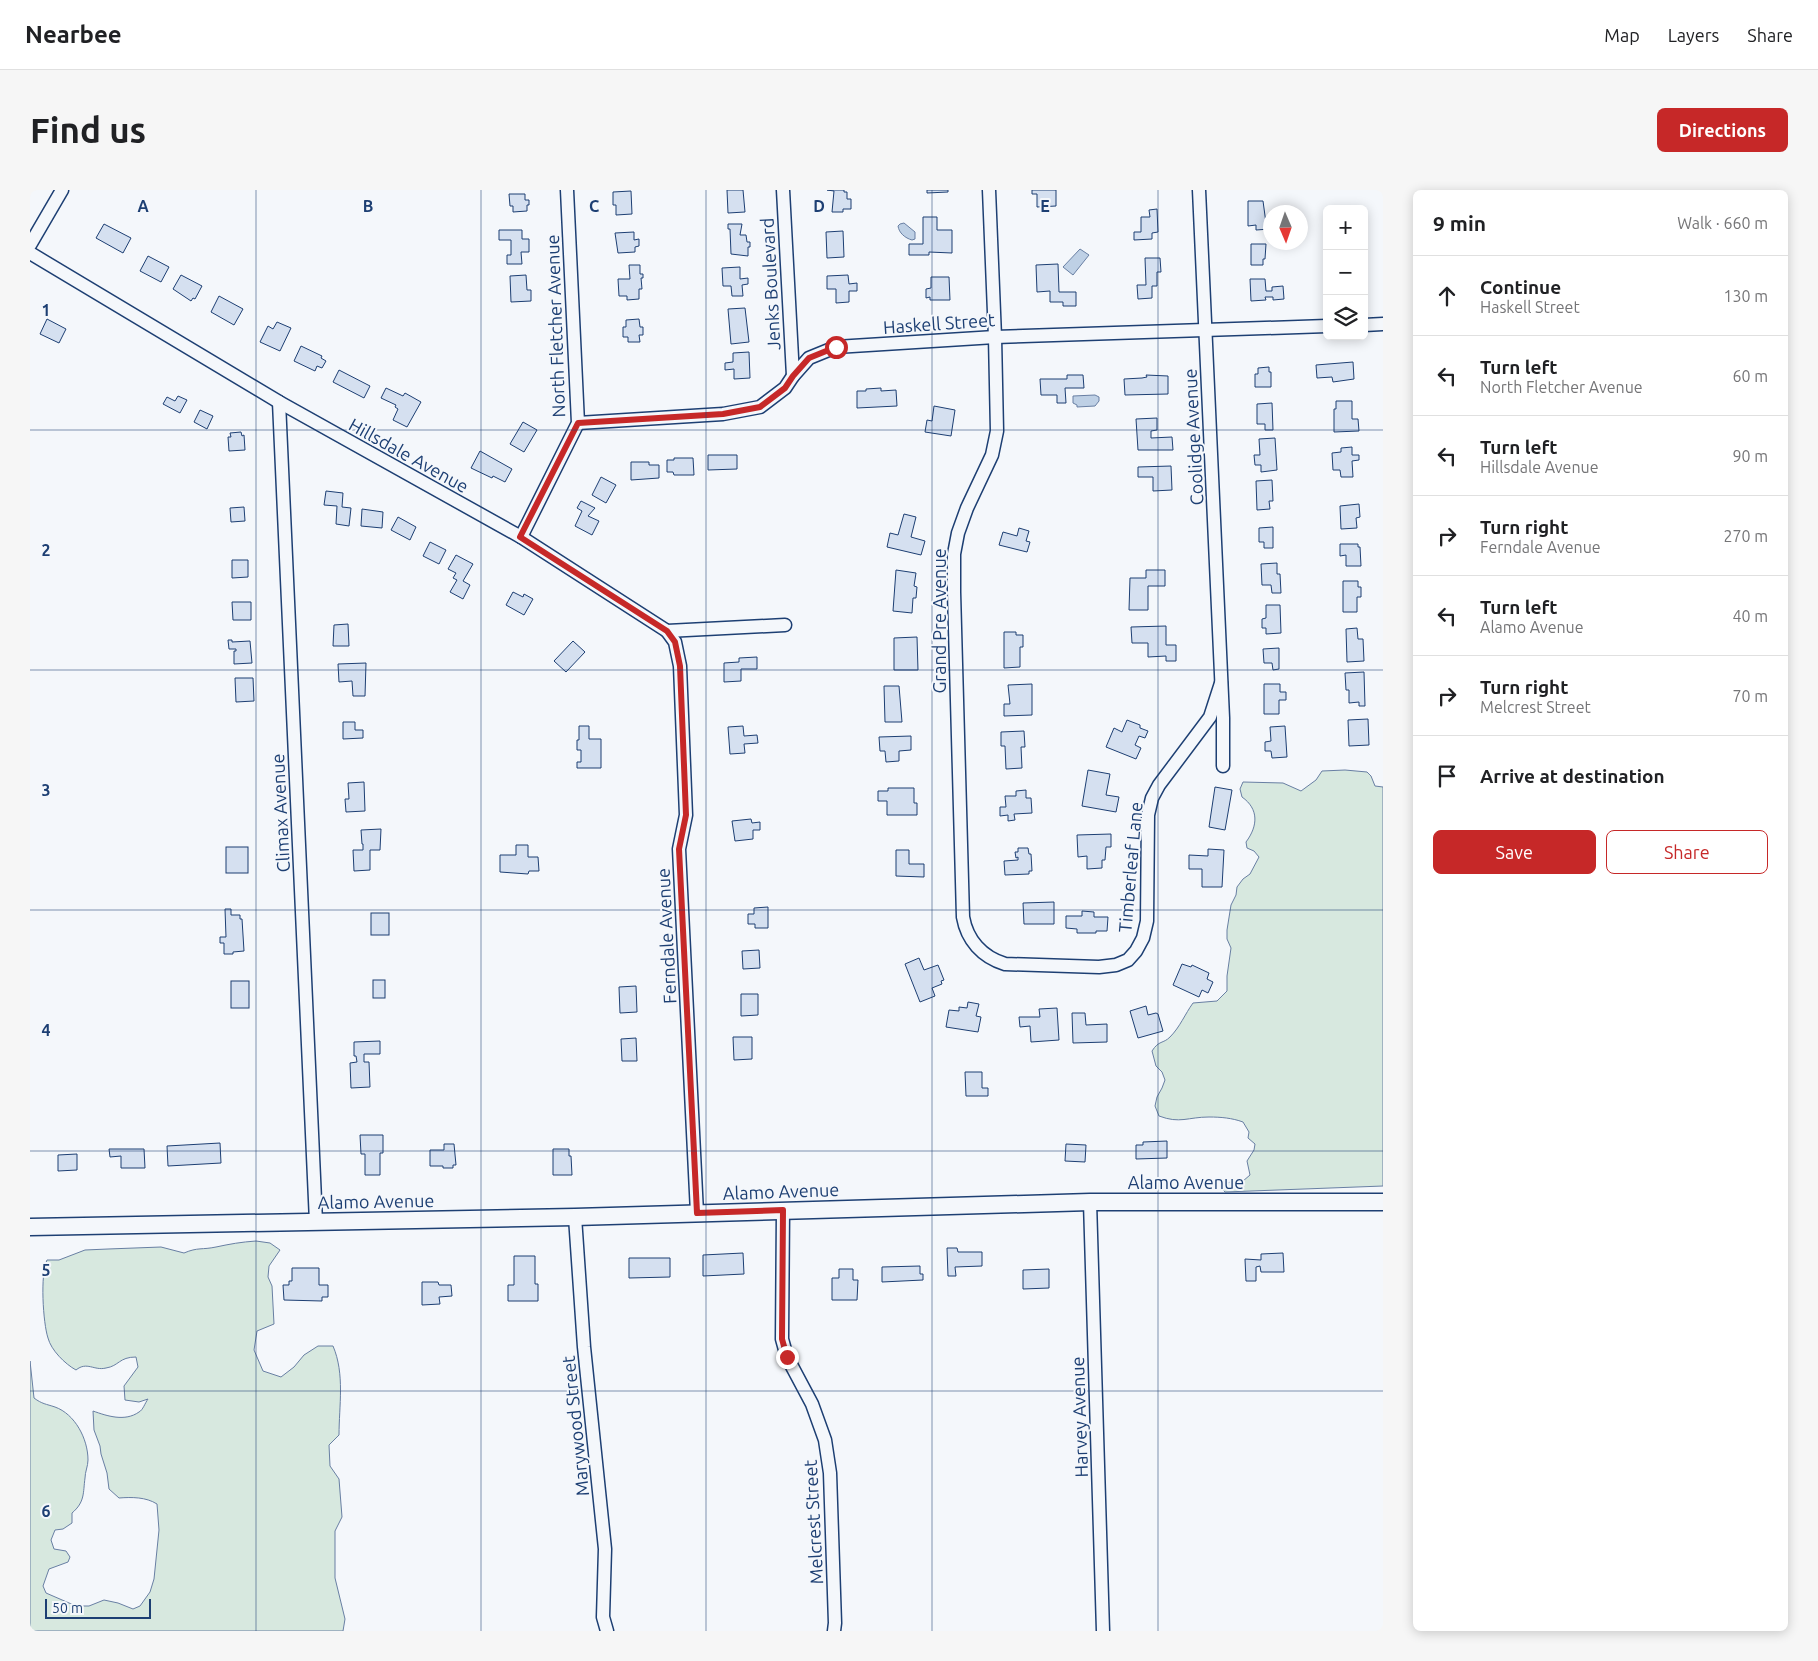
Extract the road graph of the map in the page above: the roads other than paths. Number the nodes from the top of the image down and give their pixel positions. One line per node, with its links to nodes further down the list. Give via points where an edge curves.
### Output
1 (62, 190): 6 (street)
2 (567, 190): 15 (street, North Fletcher Avenue)
3 (783, 190): 13 (street, Jenks Boulevard)
4 (989, 190): 12 (street, Grand Pre Avenue)
5 (1199, 190): 11 (street, Coolidge Avenue)
6 (30, 245)
7 (30, 253): 14 (street, Hillsdale Avenue)
8 (1383, 324): 9 (street)
9 (1368, 325)
10 (1323, 326): 11 (street, Haskell Street)
11 (1206, 331): 12 (street, Haskell Street); 19 (street, Coolidge Avenue)
12 (995, 336): 13 (street, Haskell Street, via 836,347 809,358); 21 (street, Grand Pre Avenue, via 997,431 992,455 967,508 954,554 963,917 965,928 979,950 996,961)
13 (793, 376): 15 (street, Haskell Street, via 785,388 760,407 723,414)
14 (279, 402): 16 (street, Hillsdale Avenue); 27 (street, Climax Avenue)
15 (578, 423): 16 (street, North Fletcher Avenue)
16 (520, 537): 18 (street, Hillsdale Avenue)
17 (785, 625): 18 (street)
18 (667, 631): 25 (street, Ferndale Avenue, via 675,642 680,666 686,815 679,849)
19 (1221, 683): 20 (street, Coolidge Avenue); 21 (street, Timberleaf Lane, via 1210,717 1152,798 1148,815 1147,921 1136,951 1128,960 1116,965)
20 (1223, 766)
21 (1021, 965)
22 (1090, 1202): 23 (street, Alamo Avenue); 24 (street, Alamo Avenue); 31 (street, Harvey Avenue)
23 (1383, 1202)
24 (783, 1210): 25 (street, Alamo Avenue); 30 (street, Melcrest Street, via 782,1339 825,1440 830,1473)
25 (697, 1213): 26 (street, Alamo Avenue)
26 (575, 1217): 27 (street, Alamo Avenue); 29 (street, Marywood Street, via 605,1549 603,1617)
27 (316, 1222): 28 (street, Alamo Avenue)
28 (30, 1227)
29 (607, 1631)
30 (834, 1631)
31 (1103, 1631)

